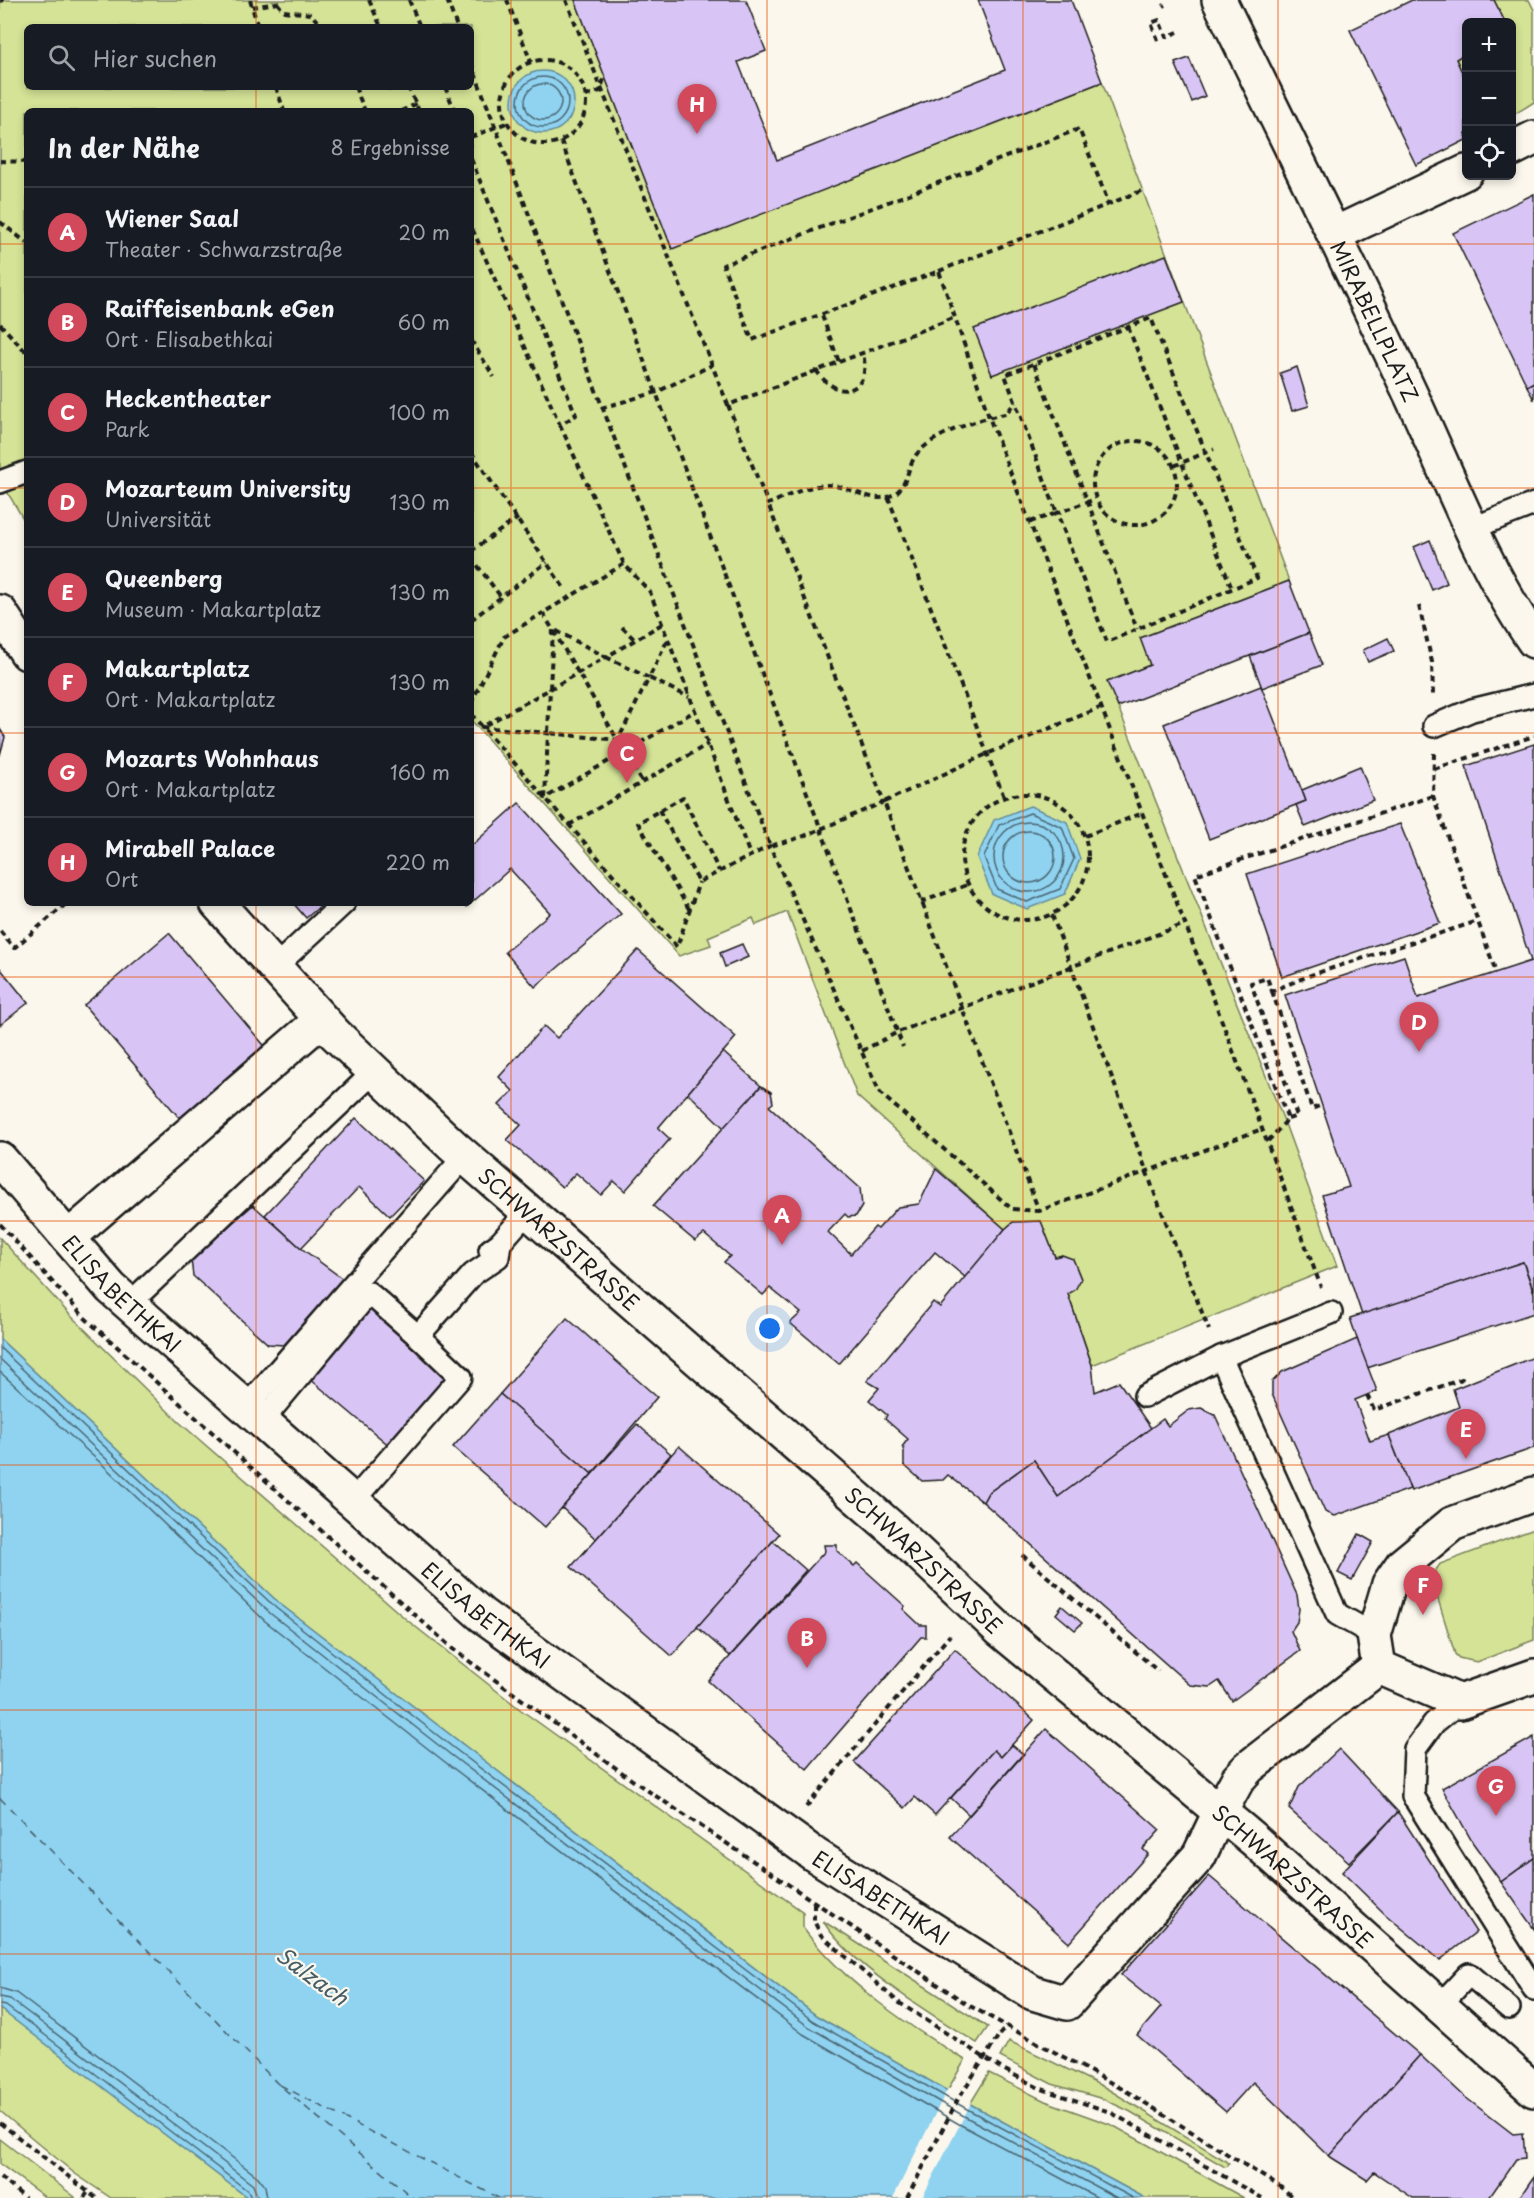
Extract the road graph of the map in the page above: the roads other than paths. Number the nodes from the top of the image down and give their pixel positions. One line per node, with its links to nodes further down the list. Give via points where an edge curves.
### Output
1 (1219, 0): 5 (street, MIRABELLPLATZ)
2 (1534, 138): 3 (street)
3 (1516, 148)
4 (1462, 174): 5 (street)
5 (1335, 234): 9 (street, MIRABELLPLATZ)
6 (24, 473): 7 (lane)
7 (0, 482)
8 (1534, 504): 9 (lane)
9 (1473, 528): 11 (street, MIRABELLPLATZ, via 1517,617)
10 (0, 612): 12 (street)
11 (1534, 641)
12 (24, 648)
13 (1534, 695): 14 (lane, via 1472,710)
14 (1434, 726)
15 (220, 906): 17 (street, SCHWARZSTRASSE)
16 (341, 906): 17 (lane)
17 (273, 968): 18 (street, SCHWARZSTRASSE)
18 (321, 1020): 19 (street, SCHWARZSTRASSE); 23 (street)
19 (374, 1071): 20 (street, SCHWARZSTRASSE); 24 (lane)
20 (465, 1156): 22 (street, SCHWARZSTRASSE); 29 (lane)
21 (0, 1159): 23 (street, ELISABETHKAI)
22 (528, 1211): 26 (lane, via 500,1243 498,1257 473,1274); 36 (street, SCHWARZSTRASSE, via 894,1530 999,1629)
23 (68, 1238): 24 (street, ELISABETHKAI)
24 (129, 1304): 29 (street, ELISABETHKAI)
25 (1331, 1313): 27 (lane)
26 (420, 1338): 29 (lane, via 369,1293); 31 (lane, via 461,1377)
27 (1221, 1357): 28 (lane); 32 (lane, via 1337,1614)
28 (1145, 1396)
29 (254, 1414): 31 (street, ELISABETHKAI)
30 (1534, 1494): 32 (street, via 1452,1524 1402,1565 1389,1584)
31 (353, 1501): 36 (street, ELISABETHKAI, via 482,1616 784,1833 1033,1993 1067,2003 1199,1856)
32 (1374, 1635): 33 (street)
33 (1379, 1667): 35 (street); 36 (street, via 1249,1767)
34 (1534, 1676): 35 (street)
35 (1460, 1702): 37 (lane, via 1434,1723 1415,1749 1413,1796)
36 (1220, 1812): 38 (street, SCHWARZSTRASSE)
37 (1534, 1989)
38 (1440, 2005): 39 (lane, via 1469,1974); 40 (street, SCHWARZSTRASSE)
39 (1509, 2008)
40 (1534, 2090)

